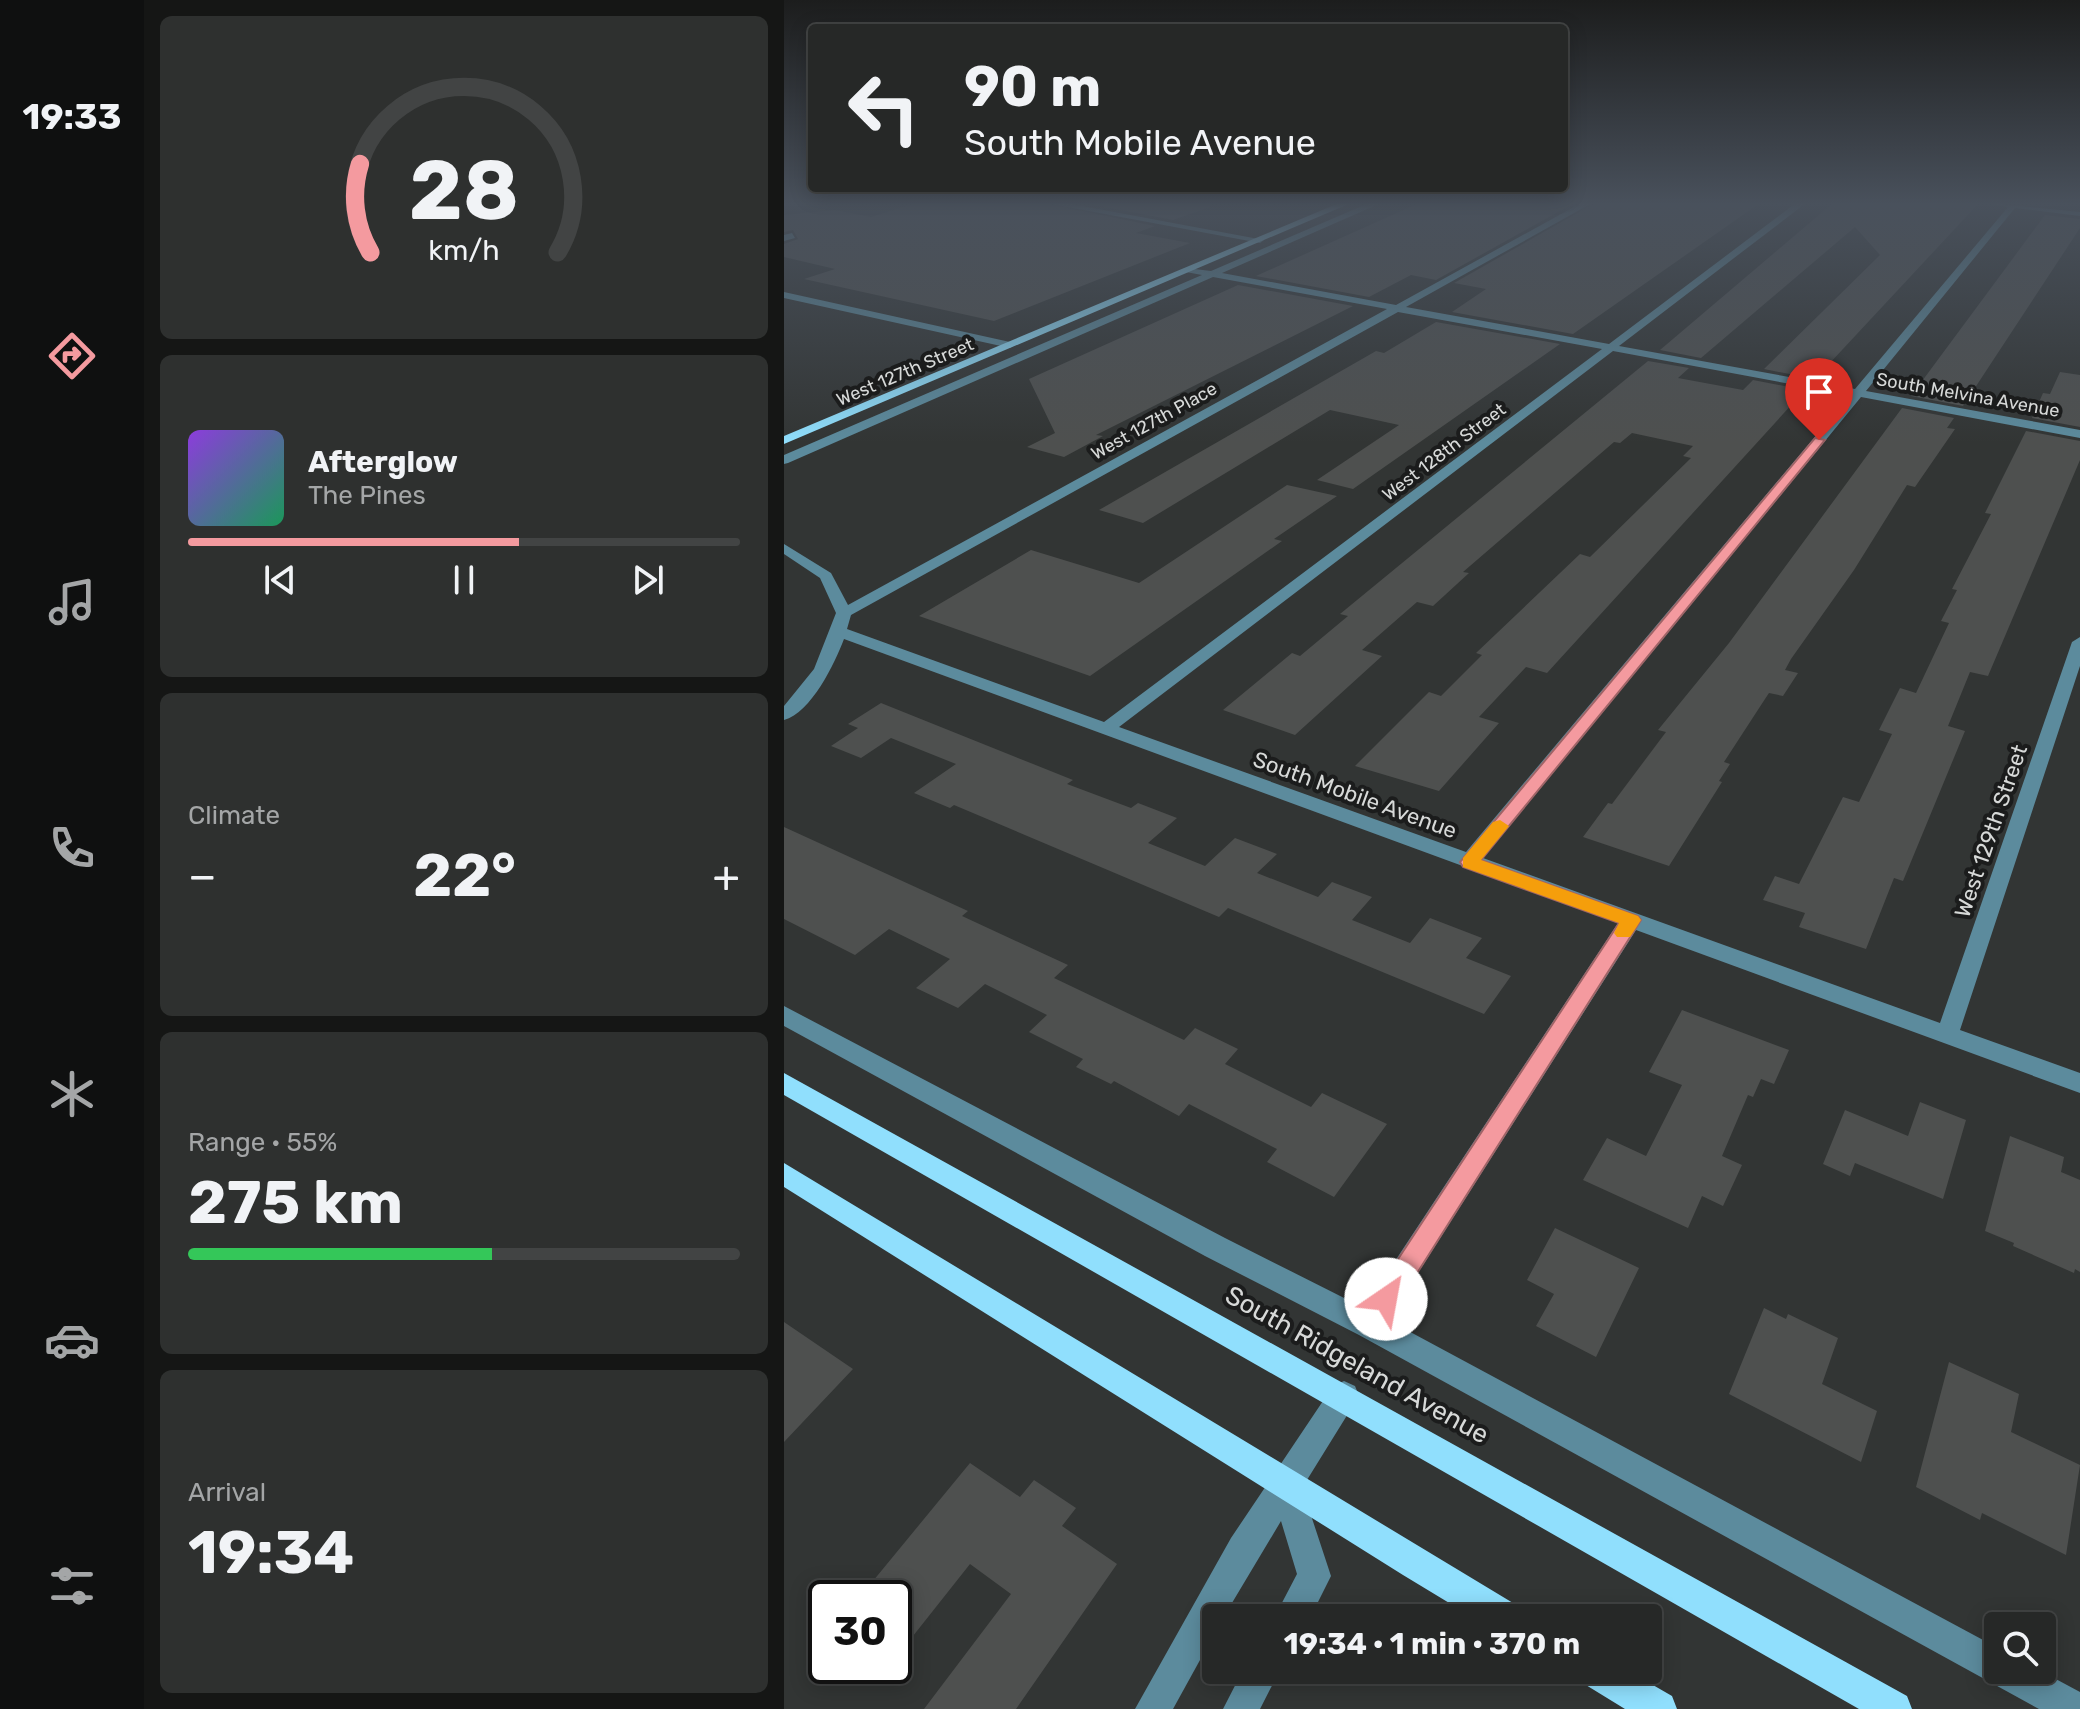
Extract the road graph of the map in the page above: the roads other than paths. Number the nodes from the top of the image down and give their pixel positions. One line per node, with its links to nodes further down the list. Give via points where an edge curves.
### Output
1 (1159, 283): 9 (main road, West 127th Street)
2 (1193, 283): 14 (street)
3 (1260, 283): 8 (street, South Melvina Avenue)
4 (1447, 283): 8 (street, West 127th Place)
5 (1697, 283): 10 (street, West 128th Street)
6 (1949, 283): 11 (street)
7 (784, 295): 9 (street)
8 (1401, 309): 10 (street, South Melvina Avenue); 16 (street, West 127th Place)
9 (1010, 345): 13 (main road, West 127th Street)
10 (1613, 347): 11 (street, South Melvina Avenue); 19 (street, West 128th Street)
11 (1858, 393): 12 (street, South Melvina Avenue); 20 (street)
12 (2080, 434)
13 (784, 440)
14 (784, 460)
15 (784, 548): 16 (street, via 826,576)
16 (841, 622): 18 (street, via 829,659 798,704); 19 (street, South Mobile Avenue)
17 (2080, 642): 23 (street, West 129th Street)
18 (784, 715)
19 (1106, 729): 20 (street, South Mobile Avenue)
20 (1469, 862): 21 (street, South Mobile Avenue)
21 (1631, 920): 23 (street, South Mobile Avenue); 27 (street)
22 (784, 1015): 27 (street)
23 (1947, 1035): 25 (street, South Mobile Avenue)
24 (784, 1083): 28 (main road, South Ridgeland Avenue)
25 (2080, 1083)
26 (784, 1174): 29 (main road)
27 (1369, 1325): 32 (street)
28 (1344, 1396): 29 (street); 39 (main road, South Ridgeland Avenue)
29 (1286, 1487): 30 (street, via 1314,1576); 31 (main road); 36 (street, via 1243,1550)
30 (1299, 1604)
31 (1482, 1604)
32 (1984, 1659)
33 (1254, 1684): 37 (street)
34 (1617, 1684): 38 (main road)
35 (2029, 1684): 40 (street)
36 (1153, 1709)
37 (1241, 1709)
38 (1659, 1709)
39 (1894, 1709)
40 (2075, 1709)

